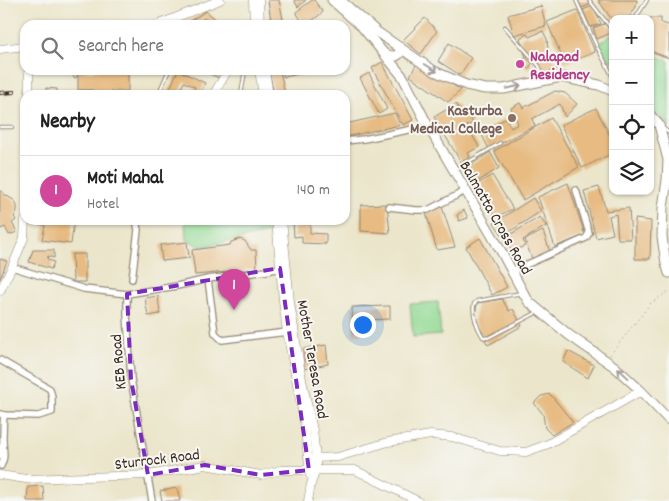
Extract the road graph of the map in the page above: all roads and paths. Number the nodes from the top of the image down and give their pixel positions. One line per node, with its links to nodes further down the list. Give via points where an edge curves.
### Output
1 (220, 0): 10 (street)
2 (253, 0): 11 (street)
3 (259, 0): 12 (street)
4 (332, 0): 18 (main road, Balmatta Cross Road, via 363,28)
5 (340, 0): 16 (main road)
6 (576, 0): 20 (lane)
7 (589, 0): 13 (lane)
8 (647, 0): 9 (lane)
9 (638, 15)
10 (170, 20)
11 (254, 20)
12 (260, 20)
13 (609, 26)
14 (505, 27): 28 (lane, via 539,66)
15 (20, 47): 17 (street)
16 (399, 47): 18 (main road, via 401,52 397,56); 19 (main road)
17 (0, 49)
18 (385, 54): 27 (main road, Balmatta Cross Road)
19 (412, 55): 27 (main road, via 400,63); 28 (main road, one-way to 28, via 434,71 466,86 504,90)
20 (609, 70)
21 (29, 75): 30 (street)
22 (167, 75): 31 (lane)
23 (225, 75): 32 (street)
24 (243, 75): 33 (lane)
25 (260, 75): 34 (street)
26 (266, 75): 35 (street)
27 (403, 77): 38 (main road, Balmatta Cross Road)
28 (545, 80): 29 (main road, via 561,77)
29 (609, 89)
30 (29, 90)
31 (160, 90)
32 (216, 90)
33 (242, 90)
34 (262, 90)
35 (268, 90)
36 (654, 119): 37 (main road)
37 (659, 125): 41 (lane); 52 (main road, via 668,160 662,237)
38 (428, 126): 42 (street); 44 (main road, Balmatta Cross Road)
39 (0, 127): 40 (lane)
40 (12, 127)
41 (669, 133)
42 (350, 140)
43 (500, 143): 44 (lane)
44 (454, 171): 46 (main road, Balmatta Cross Road)
45 (576, 190): 55 (street, via 588,236)
46 (465, 191): 47 (street, via 428,210); 55 (main road, Balmatta Cross Road)
47 (389, 207)
48 (25, 225): 53 (street, via 24,238)
49 (137, 225): 57 (street)
50 (276, 225): 54 (street)
51 (282, 225): 70 (street, Mother Teresa Road, via 291,311)
52 (668, 262): 56 (main road)
53 (12, 267): 59 (street); 62 (street, via 84,289)
54 (280, 268): 58 (street); 64 (street)
55 (512, 271): 61 (main road, Balmatta Cross Road)
56 (669, 273)
57 (132, 279)
58 (208, 279): 62 (street); 64 (street, via 215,333 222,340)
59 (0, 291)
60 (669, 291): 66 (path, via 650,304)
61 (523, 292): 63 (main road, Balmatta Cross Road); 63 (lane, via 474,304 474,316 483,337 488,338)
62 (127, 294): 77 (street, KEB Road, via 131,379)
63 (540, 311): 66 (main road, Balmatta Cross Road)
64 (287, 332): 70 (street)
65 (0, 360): 68 (street, via 50,389 52,397 52,412 38,416)
66 (606, 360): 67 (main road, Balmatta Cross Road, one-way to 66)
67 (642, 391): 69 (main road, Balmatta Cross Road); 73 (street, via 548,444 526,452 500,451 452,437 431,435)
68 (2, 414): 71 (street)
69 (669, 420)
70 (309, 431): 73 (street, Mother Teresa Road); 75 (street)
71 (3, 444): 72 (street); 74 (street, via 4,461)
72 (0, 456)
73 (316, 458): 75 (street, Mother Teresa Road)
74 (0, 464): 76 (street)
75 (313, 470): 77 (street, Sturrock Road, via 280,470 261,475 206,465); 79 (street, Mother Teresa Road); 80 (street, Sturrock Road, via 355,470)
76 (0, 475): 77 (street, Sturrock Road, via 26,479)
77 (148, 476): 78 (street, KEB Road)
78 (152, 501)
79 (308, 501)
80 (418, 501)

